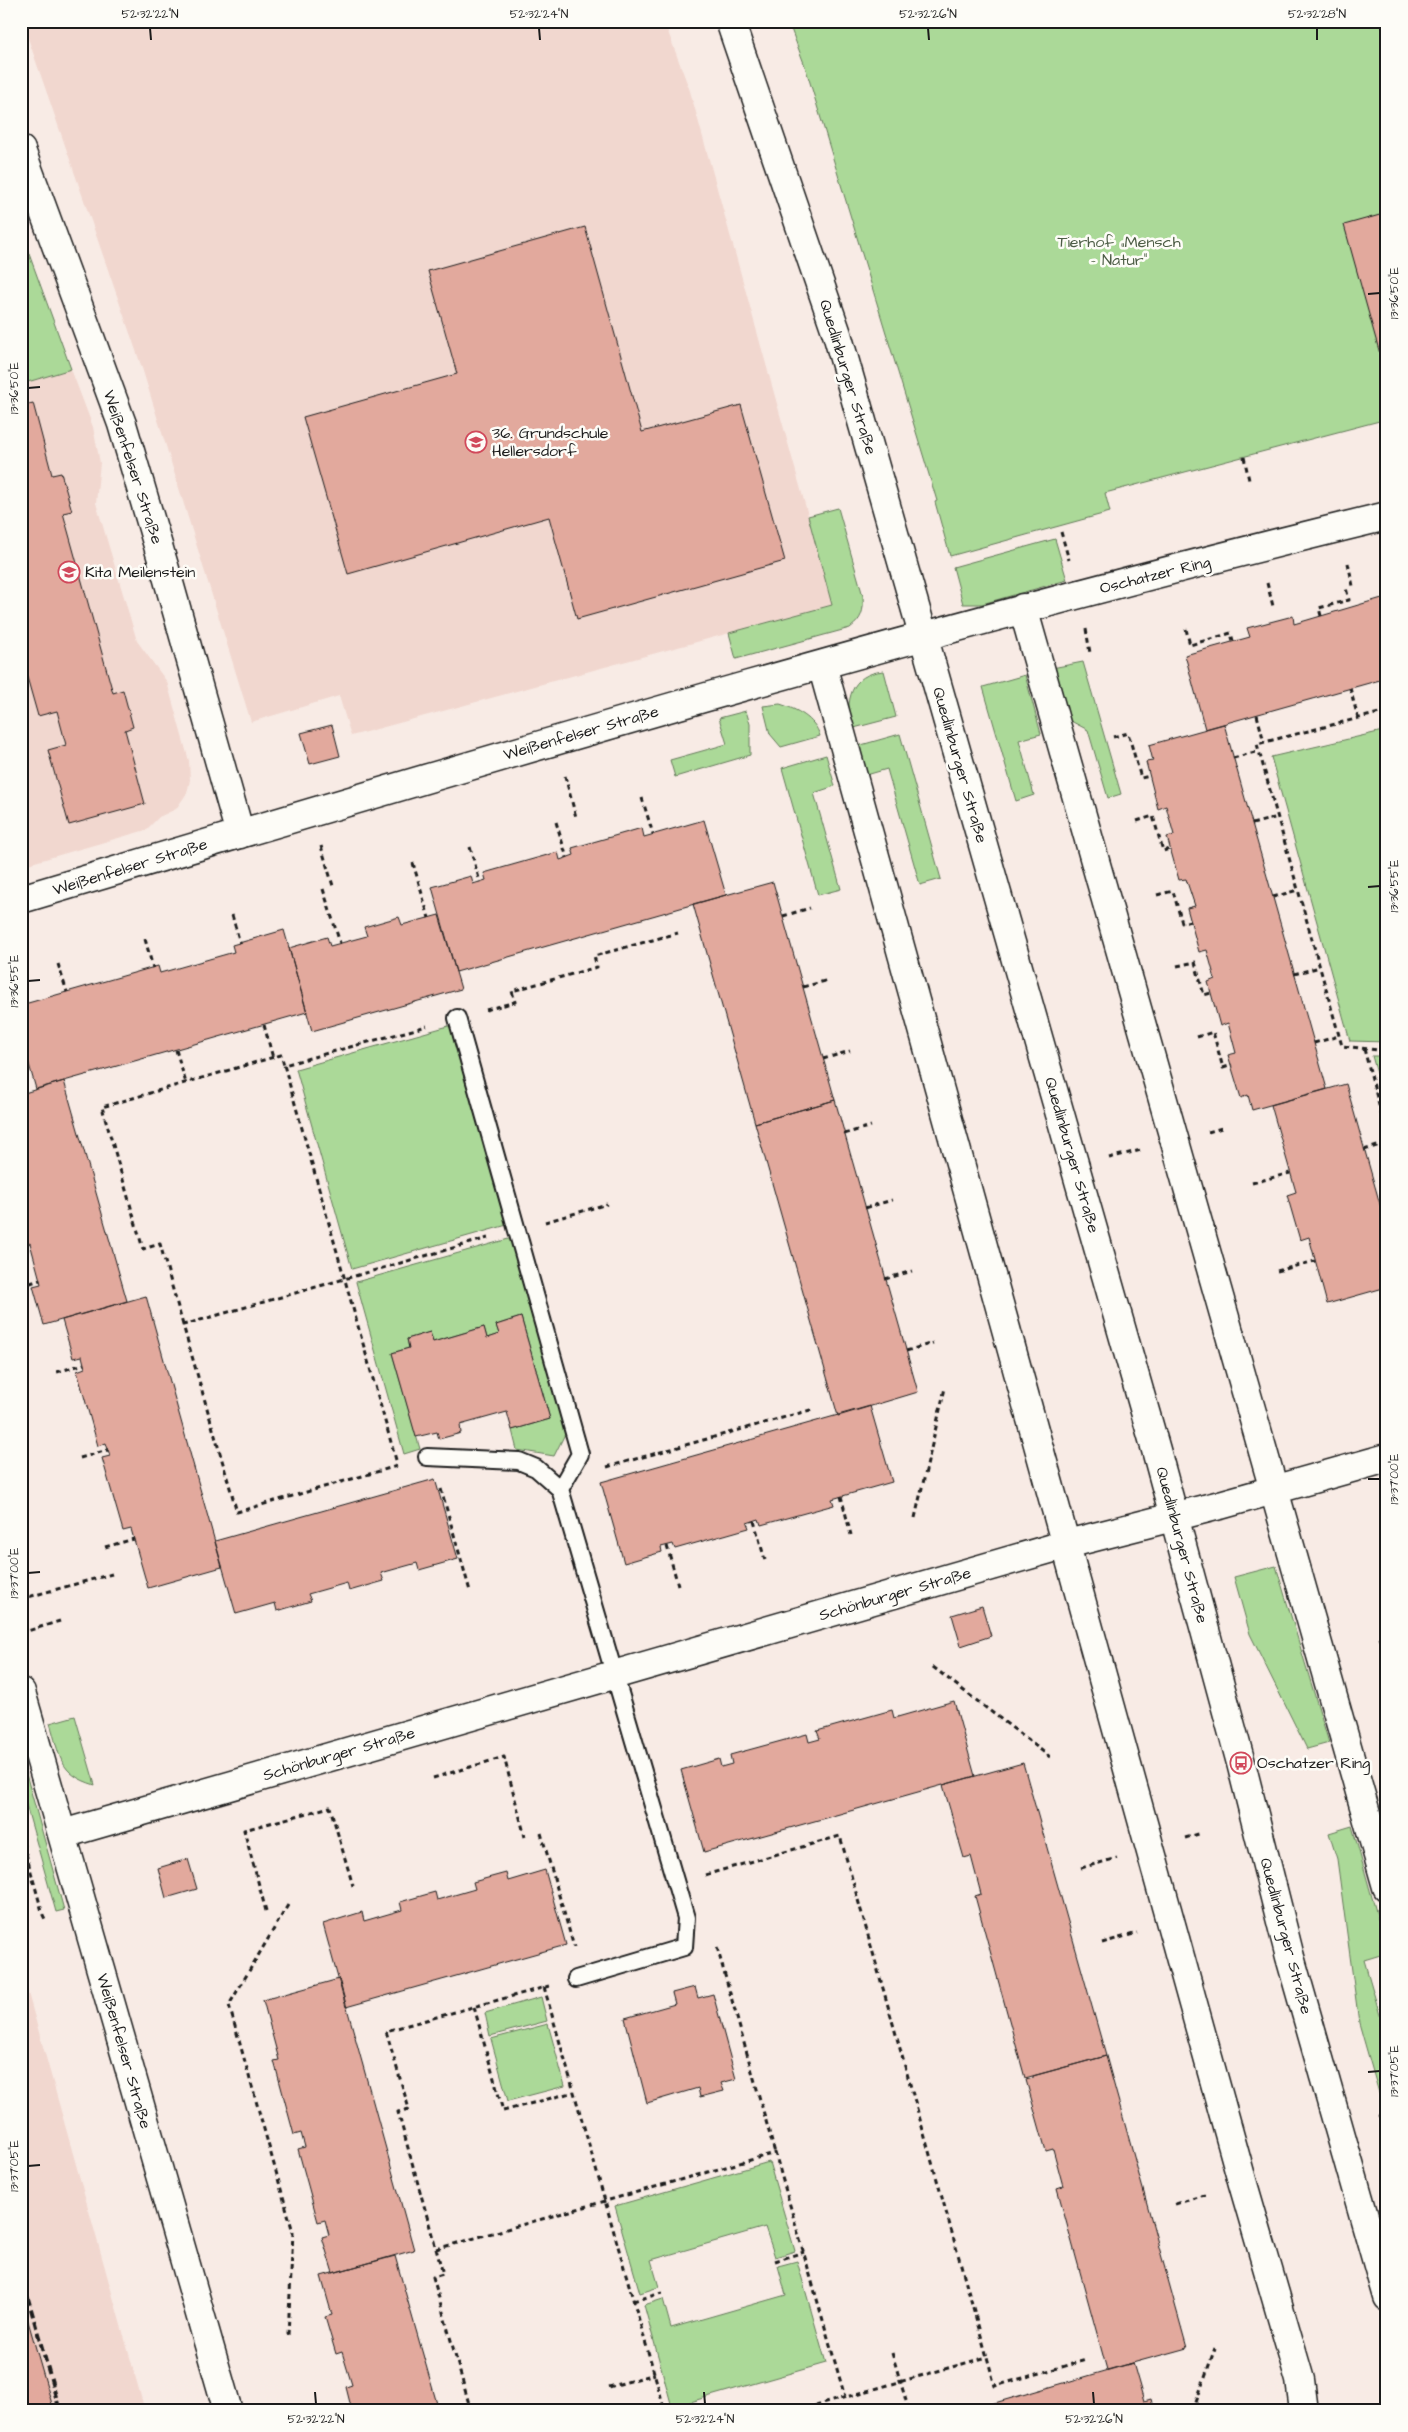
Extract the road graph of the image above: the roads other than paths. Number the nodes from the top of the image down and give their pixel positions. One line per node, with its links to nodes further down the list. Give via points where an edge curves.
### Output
1 (730, 21): 5 (street, Quedlinburger Straße, via 837,334)
2 (21, 150): 7 (street, Weißenfelser Straße, via 122,424)
3 (1387, 516): 4 (street, Oschatzer Ring)
4 (1022, 608): 5 (street, Oschatzer Ring); 13 (street)
5 (924, 637): 6 (street, Weißenfelser Straße); 14 (street, Quedlinburger Straße)
6 (822, 665): 7 (street, Weißenfelser Straße); 15 (street)
7 (240, 834): 8 (street, Weißenfelser Straße)
8 (21, 899)
9 (457, 1018): 12 (lane, via 580,1454)
10 (429, 1457): 12 (lane, via 520,1461)
11 (1387, 1458): 13 (street)
12 (563, 1484): 16 (lane)
13 (1273, 1490): 14 (street); 19 (street)
14 (1175, 1517): 15 (street, Schönburger Straße); 21 (street, Quedlinburger Straße, via 1290,1958)
15 (1067, 1544): 16 (street, Schönburger Straße); 23 (street, via 1300,2380)
16 (616, 1674): 18 (street, Schönburger Straße); 20 (lane, via 686,1918 684,1947)
17 (21, 1692): 18 (street, Weißenfelser Straße)
18 (63, 1834): 22 (street, Weißenfelser Straße)
19 (1387, 1887)
20 (579, 1978)
21 (1387, 2297)
22 (228, 2411)
23 (1304, 2411)

